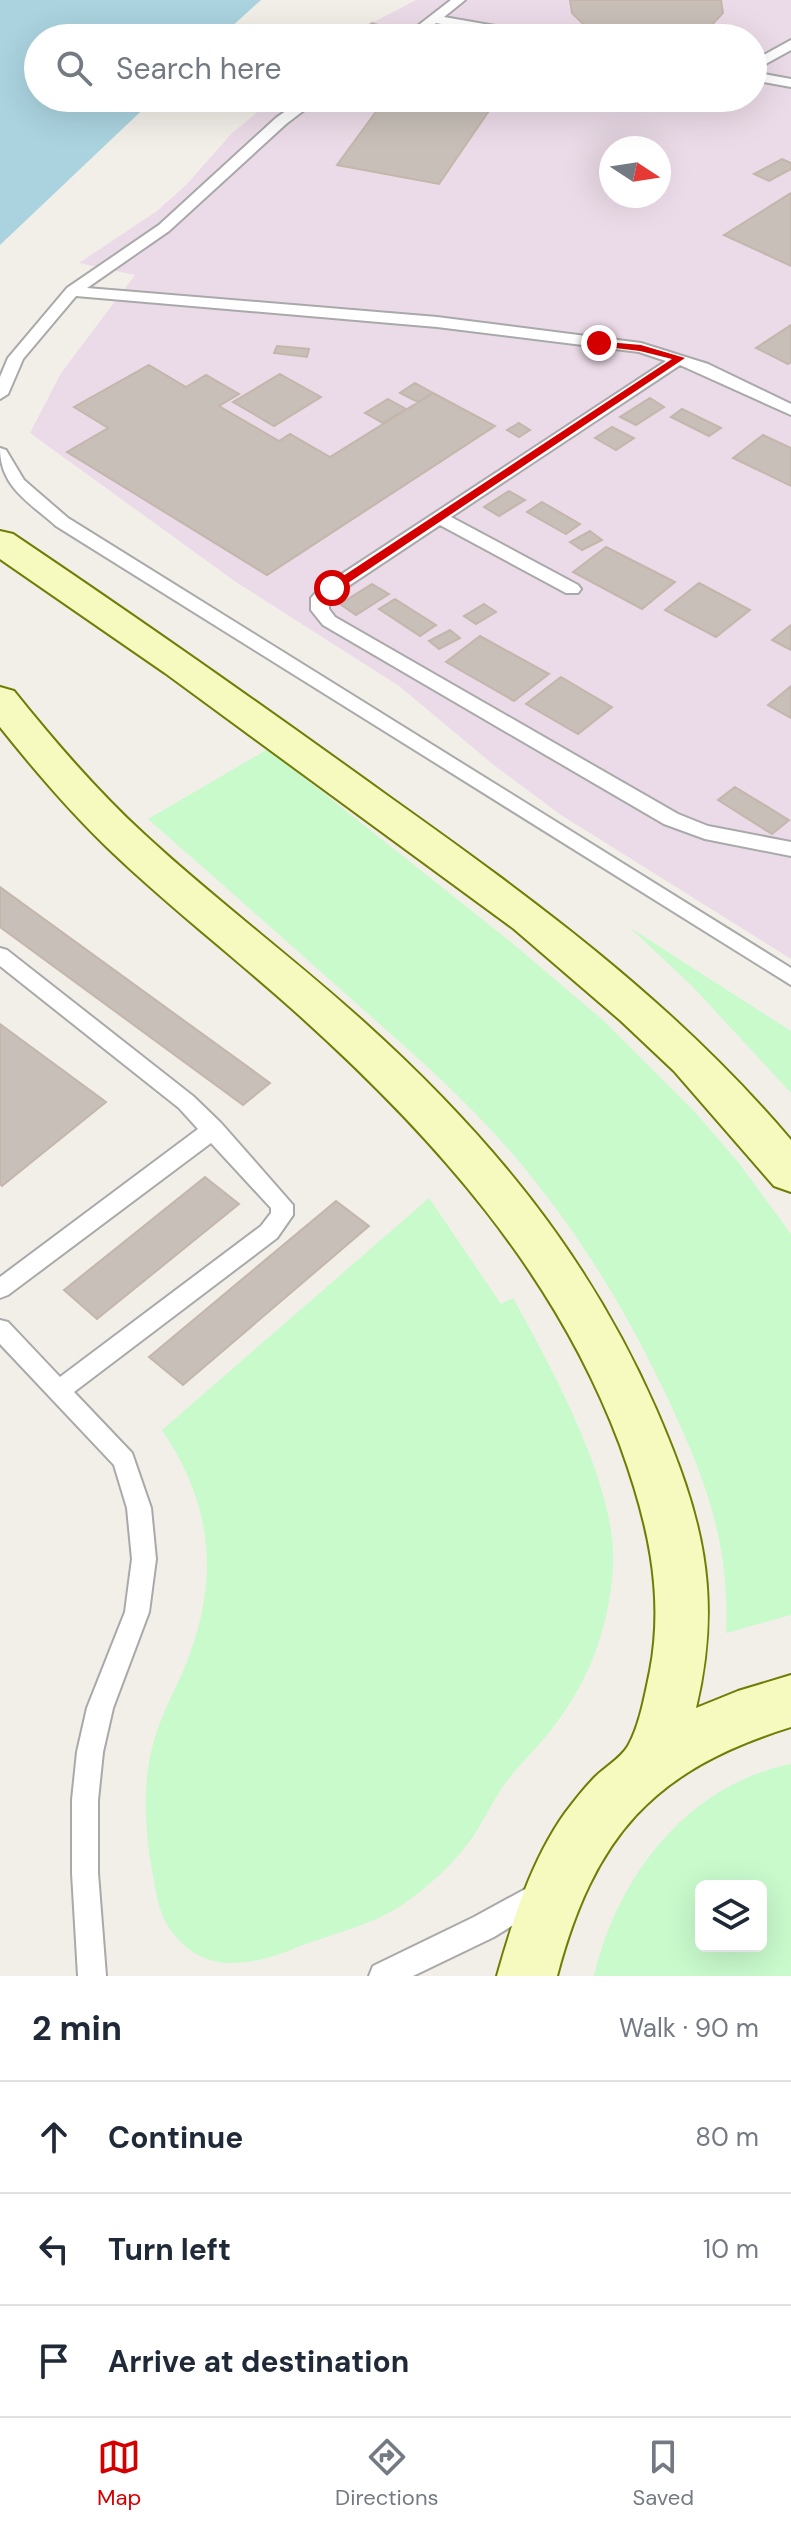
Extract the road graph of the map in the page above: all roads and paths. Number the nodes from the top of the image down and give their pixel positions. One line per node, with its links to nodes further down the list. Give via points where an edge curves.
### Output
1 (459, 0): 2 (lane)
2 (433, 19): 3 (lane); 4 (lane)
3 (426, 24)
4 (462, 24)
5 (791, 44): 6 (lane)
6 (767, 59)
7 (767, 79): 8 (lane)
8 (791, 83)
9 (294, 112): 10 (lane, via 164,228)
10 (72, 291): 11 (lane, via 437,322 620,345); 12 (lane, via 16,358)
11 (680, 358): 13 (lane); 15 (lane)
12 (0, 394)
13 (791, 410)
14 (0, 453): 21 (lane, via 17,483 62,522)
15 (440, 518): 17 (lane); 19 (lane, via 325,593 319,604 323,616 671,819 705,832)
16 (0, 542): 23 (main road, via 179,664 529,918 690,1059)
17 (572, 589)
18 (0, 700): 28 (main road, via 126,842 319,1008 456,1142 510,1204 574,1297 628,1402 669,1505 680,1554 681,1658 670,1711)
19 (791, 849)
20 (0, 955): 22 (lane)
21 (791, 978)
22 (214, 1129): 24 (lane); 26 (lane, via 277,1196 282,1215 278,1224)
23 (791, 1173)
24 (0, 1289)
25 (0, 1329): 26 (lane)
26 (58, 1391): 30 (lane, via 124,1460 139,1508 144,1559 137,1612 100,1708 90,1752 85,1873)
27 (791, 1701): 28 (main road, via 749,1711 697,1733)
28 (651, 1762): 29 (main road, via 580,1838)
29 (554, 1886): 31 (lane); 32 (main road)
30 (92, 1976)
31 (383, 1976)
32 (527, 1976)

